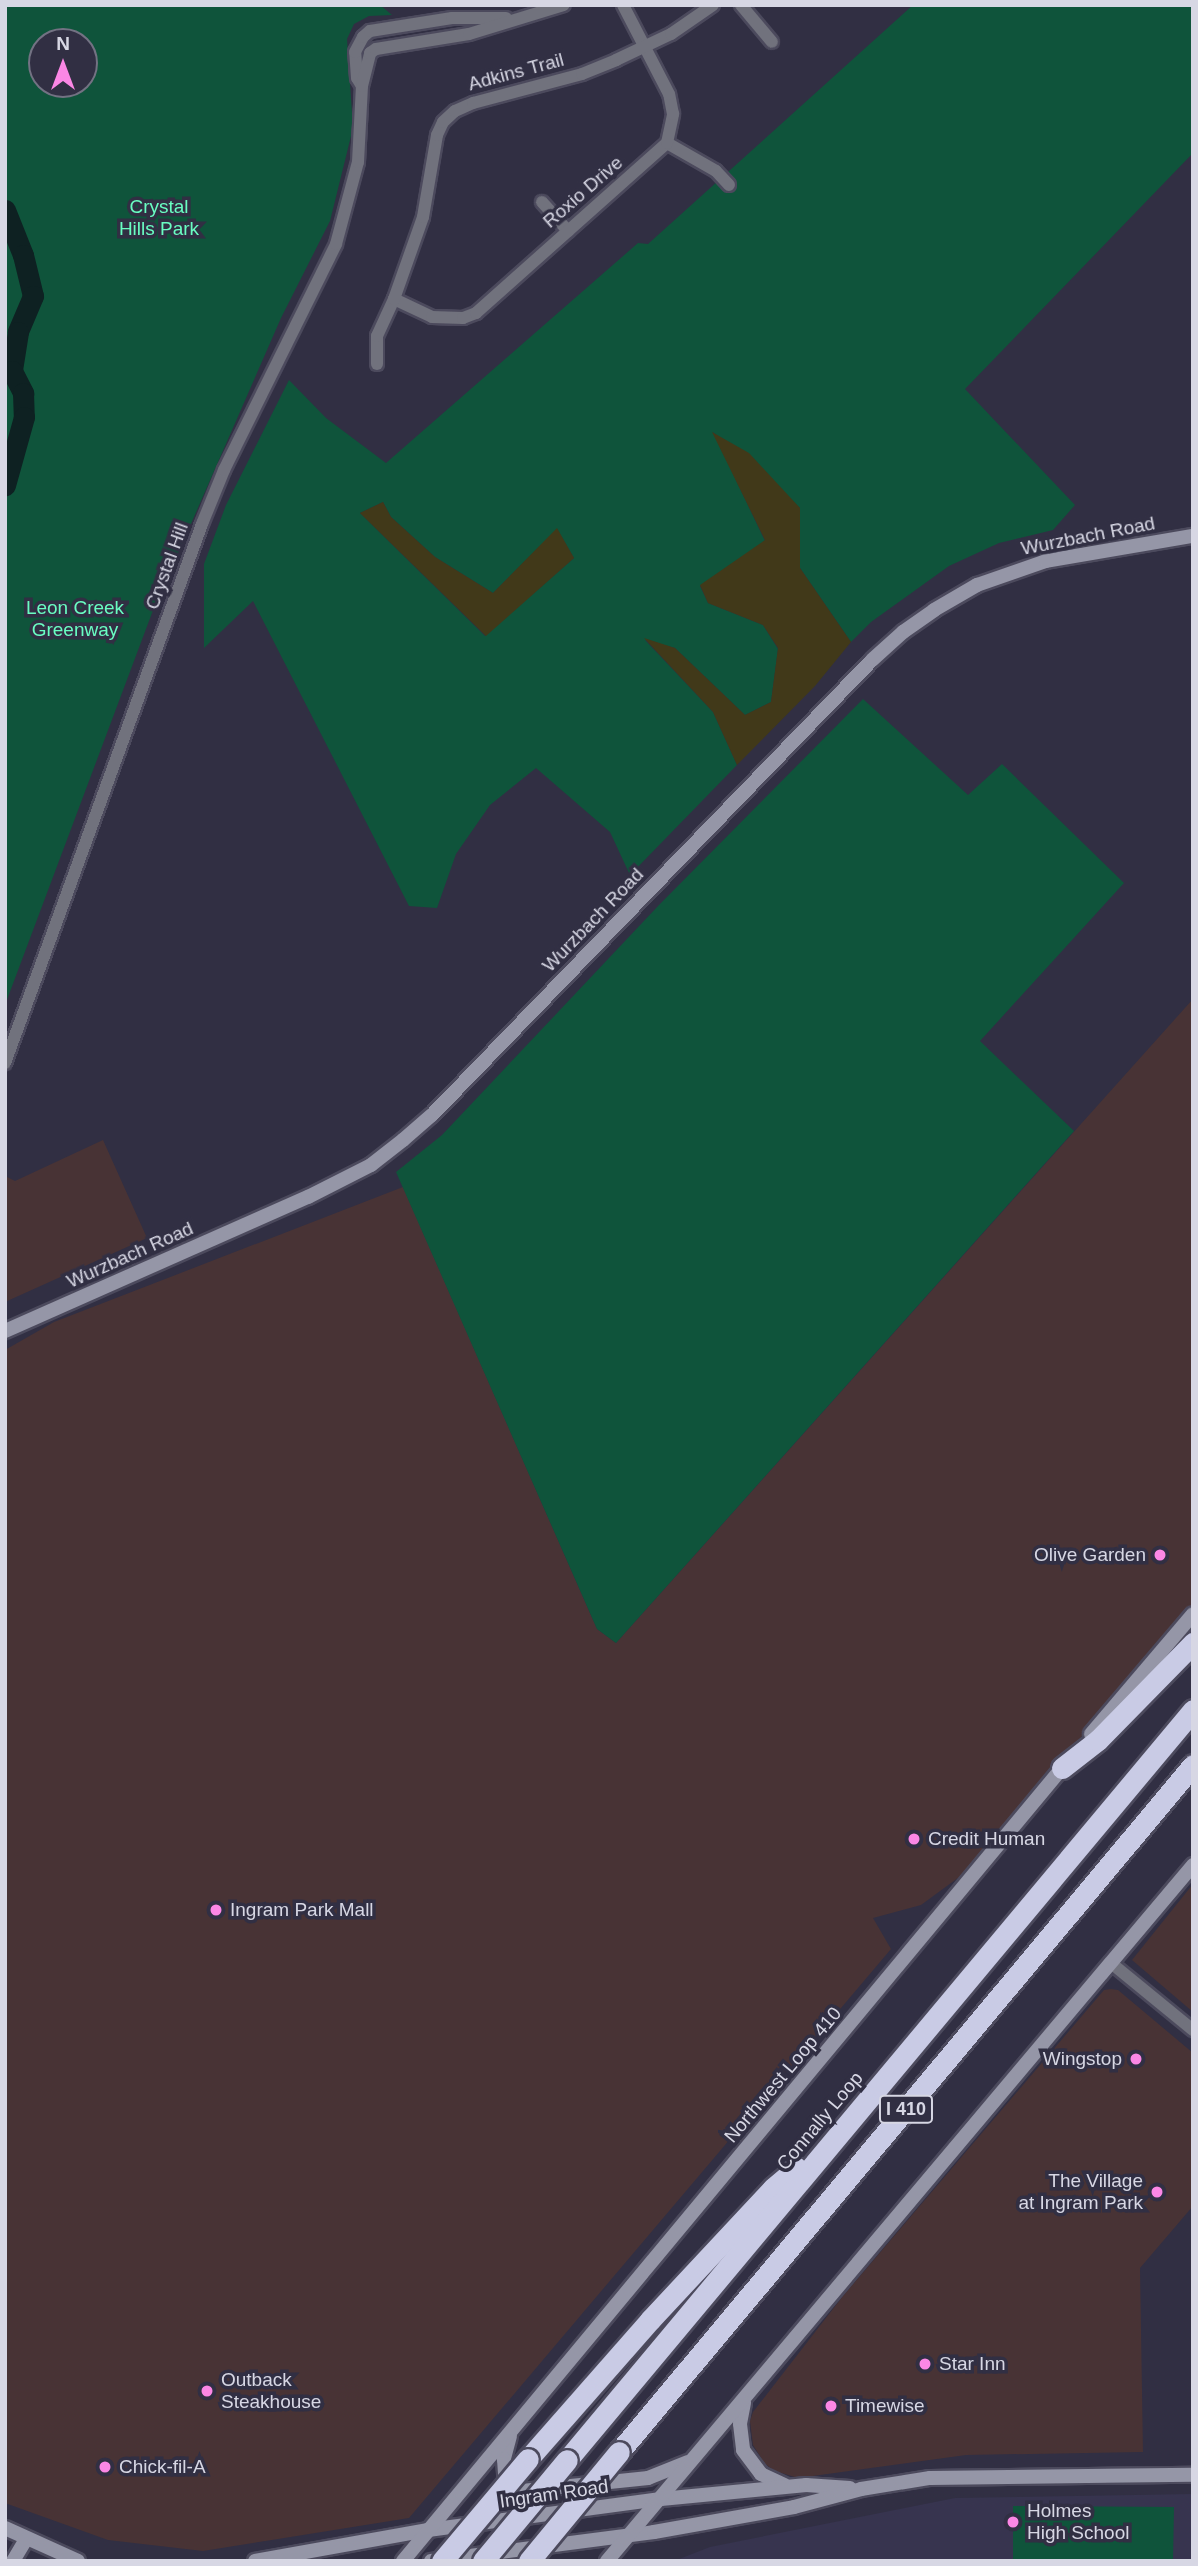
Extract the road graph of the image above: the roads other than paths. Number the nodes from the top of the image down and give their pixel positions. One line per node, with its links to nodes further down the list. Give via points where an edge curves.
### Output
1 (564, 5): 5 (street)
2 (623, 5): 7 (street)
3 (713, 5): 7 (street, Adkins Trail)
4 (741, 5): 6 (street)
5 (517, 19): 8 (street, Crystal Hill, via 469,34 376,49 367,61); 8 (street, Crystal Hill, via 452,18 376,29 363,37 355,52)
6 (772, 42)
7 (646, 46): 9 (street, via 669,94 673,114); 13 (street, Adkins Trail, via 582,74 473,103 443,122 423,217)
8 (362, 86): 16 (street, Crystal Hill, via 358,162 336,244 202,524)
9 (667, 143): 10 (street); 12 (street, Roxio Drive)
10 (729, 185)
11 (542, 202): 12 (street)
12 (568, 231): 13 (street, Roxio Drive, via 476,313 463,318 432,317)
13 (394, 299): 14 (street, Adkins Trail, via 377,335)
14 (377, 364)
15 (1193, 536): 17 (main road, Wurzbach Road, via 1046,561 977,585 934,610 872,660 432,1115 371,1165)
16 (5, 1063)
17 (5, 1331)
18 (1193, 1614): 22 (main road, Northwest Loop 410)
19 (1193, 1643): 22 (highway, via 1098,1740)
20 (1193, 1710): 26 (highway, Connally Loop / I 410)
21 (1193, 1765): 45 (highway, I 410, bridge)
22 (1062, 1768): 28 (main road, Northwest Loop 410)
23 (1193, 1865): 24 (main road)
24 (1111, 1963): 25 (street); 27 (main road)
25 (1193, 2030)
26 (849, 2122): 43 (highway, bridge, via 774,2189 650,2320); 44 (highway, Connally Loop / I 410, bridge)
27 (749, 2394): 29 (main road); 31 (main road, via 740,2419 743,2450 761,2474)
28 (513, 2428): 29 (main road, via 505,2452 505,2474 511,2486 527,2492 659,2476); 35 (main road, Northwest Loop 410)
29 (704, 2449): 33 (main road)
30 (1193, 2475): 32 (main road, Ingram Road, via 930,2478)
31 (790, 2487): 32 (main road, Ingram Road); 33 (main road, Ingram Road)
32 (861, 2489): 36 (main road, Ingram Road, via 794,2507)
33 (661, 2499): 35 (main road, Ingram Road); 36 (main road)
34 (5, 2528): 37 (main road)
35 (428, 2530): 40 (main road, Ingram Road); 41 (main road, Northwest Loop 410)
36 (629, 2536): 42 (main road, Ingram Road); 46 (main road)
37 (26, 2539): 38 (main road); 39 (main road)
38 (13, 2561)
39 (78, 2561)
40 (255, 2561)
41 (403, 2561)
42 (431, 2561)
43 (443, 2561)
44 (483, 2561)
45 (528, 2561)
46 (607, 2561)

